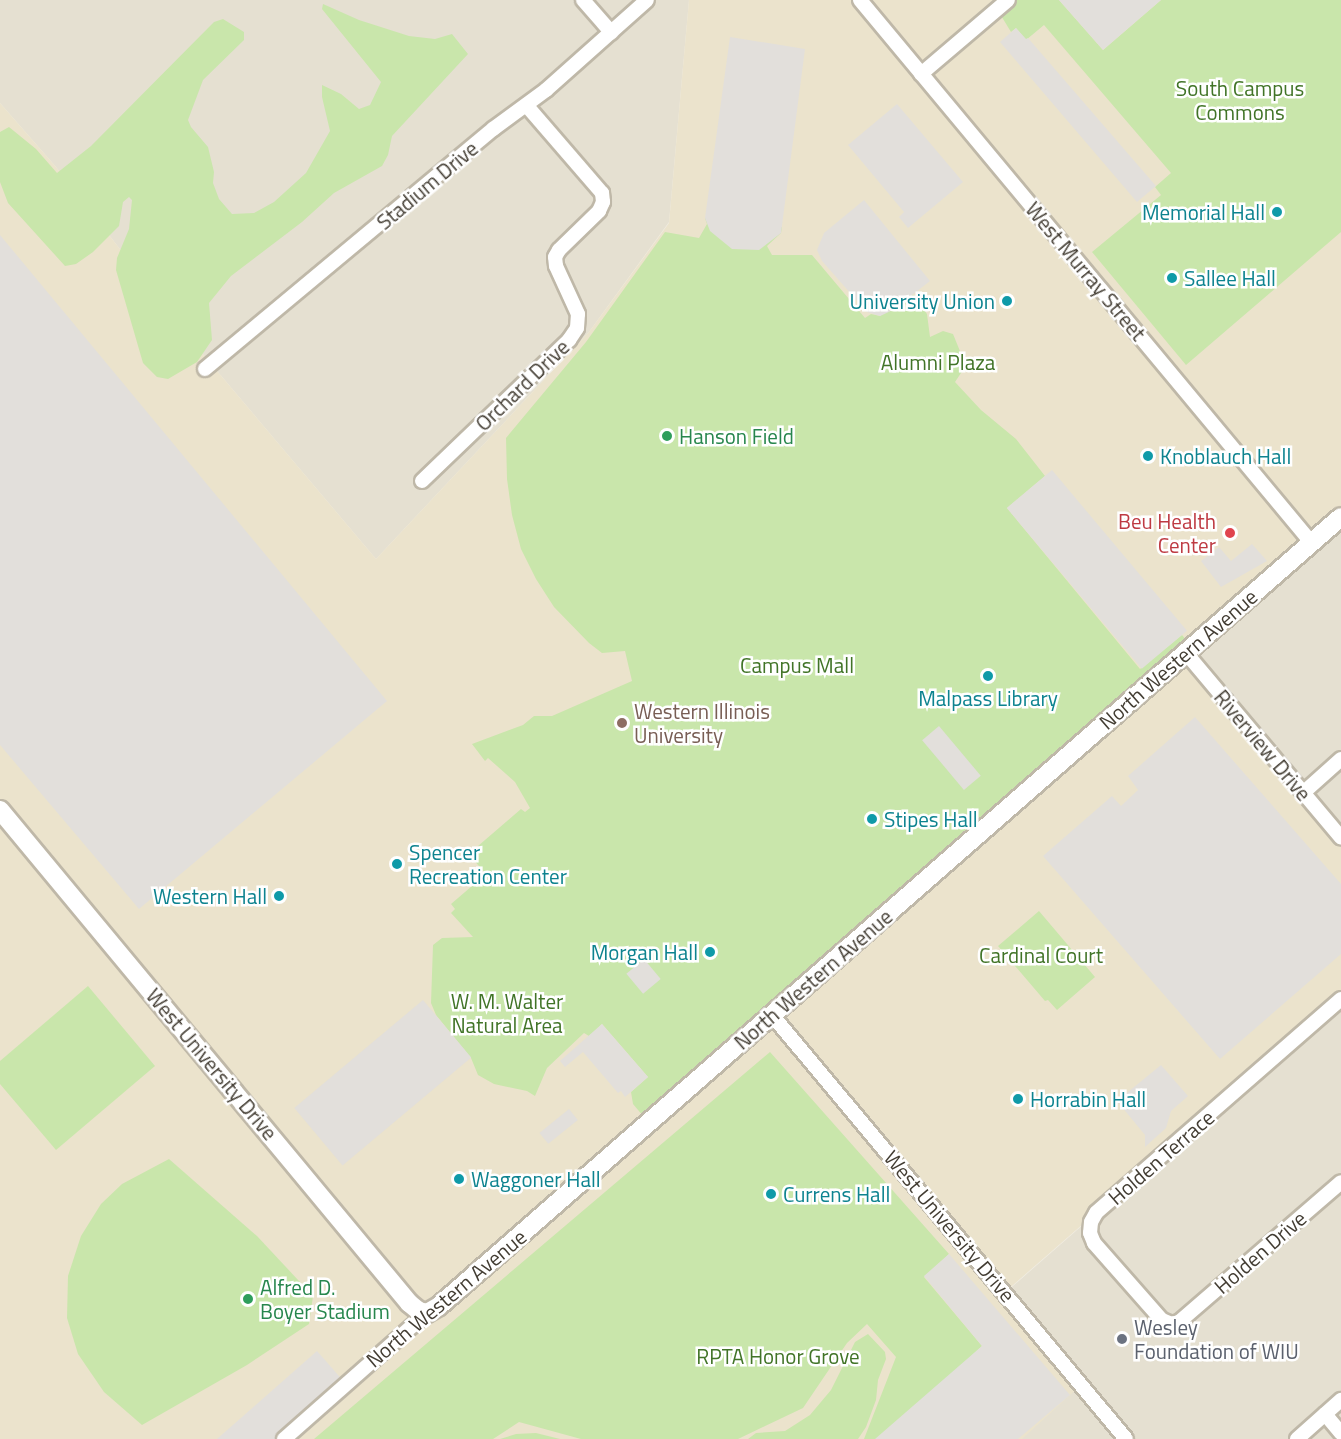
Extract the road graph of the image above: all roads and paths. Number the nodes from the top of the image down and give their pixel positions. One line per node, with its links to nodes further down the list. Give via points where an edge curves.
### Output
1 (583, 0): 5 (street)
2 (648, 0): 5 (street, Stadium Drive)
3 (860, 0): 6 (street, West Murray Street)
4 (1008, 0): 6 (street)
5 (611, 32): 7 (street, Stadium Drive)
6 (921, 74): 11 (street, West Murray Street)
7 (526, 105): 8 (street, Stadium Drive); 9 (street, Orchard Drive, via 602,193 599,211 555,257 578,314 577,328)
8 (205, 369)
9 (422, 481)
10 (1341, 517): 11 (street, North Western Avenue)
11 (1311, 542): 12 (street, North Western Avenue)
12 (1186, 652): 14 (street, Riverview Drive); 18 (street, North Western Avenue)
13 (1341, 759): 14 (street)
14 (1303, 793): 16 (street, Riverview Drive)
15 (0, 810): 20 (street, West University Drive, via 409,1303)
16 (1341, 838)
17 (1341, 999): 21 (street, Holden Terrace, via 1093,1218 1090,1233 1094,1243 1162,1320 1168,1324)
18 (772, 1015): 20 (street, North Western Avenue); 26 (street, West University Drive)
19 (1341, 1182): 21 (street, Holden Drive)
20 (427, 1313): 25 (street, North Western Avenue)
21 (1179, 1322)
22 (1341, 1400): 23 (street)
23 (1325, 1414): 24 (street); 27 (street)
24 (1341, 1433)
25 (284, 1439)
26 (1126, 1439)
27 (1297, 1439)

